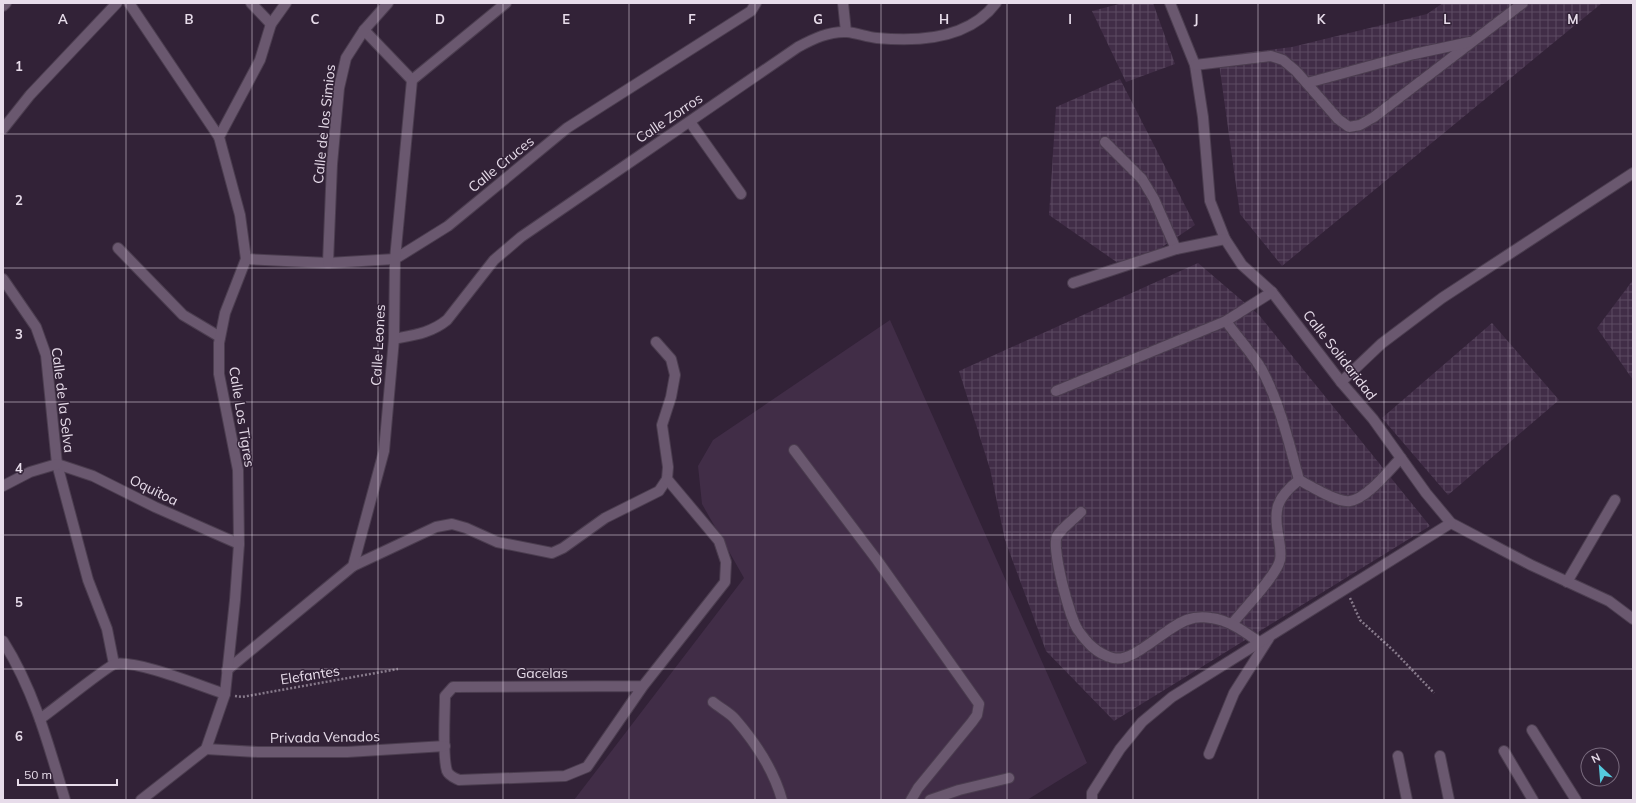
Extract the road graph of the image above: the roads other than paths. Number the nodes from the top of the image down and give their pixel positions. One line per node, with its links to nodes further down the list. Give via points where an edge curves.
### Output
1 (6, 3): 12 (street)
2 (117, 3): 22 (street, via 30,95)
3 (129, 3): 23 (street, Calle Los Tigres)
4 (251, 3): 14 (street)
5 (286, 3): 14 (street)
6 (388, 3): 15 (street, Calle de los Simios)
7 (506, 3): 19 (street)
8 (843, 3): 16 (street)
9 (996, 3): 16 (street, Calle Zorros, via 990,11 973,23 957,32 938,37 876,38)
10 (1170, 3): 18 (street, Calle Solidaridad)
11 (1523, 3): 17 (street)
12 (3, 6)
13 (751, 6): 31 (street, Calle Cruces, via 567,128 448,226)
14 (271, 24): 23 (street, via 260,60)
15 (364, 30): 19 (street); 32 (street, Calle de los Simios, via 346,58 339,88 332,164)
16 (846, 32): 21 (street, Calle Zorros, via 816,37 798,47)
17 (1473, 41): 20 (street); 20 (street, via 1374,117 1349,128)
18 (1194, 64): 20 (street, via 1271,56 1283,60); 27 (street, Calle Solidaridad, via 1203,117 1210,201)
19 (412, 80): 31 (street, Calle Leones)
20 (1307, 83)
21 (690, 122): 26 (street); 38 (street, Calle Zorros, via 521,237 494,260 447,320 437,328)
22 (3, 129)
23 (219, 137): 30 (street, Calle Los Tigres, via 240,215)
24 (1105, 142): 29 (street, via 1142,179 1154,199)
25 (1633, 173): 40 (street, via 1442,298 1381,344)
26 (741, 194)
27 (1225, 239): 29 (street); 35 (street, Calle Solidaridad, via 1242,265)
28 (118, 248): 37 (street, via 182,315)
29 (1176, 249): 34 (street)
30 (246, 259): 32 (street, Calle Cruces); 37 (street, Calle Los Tigres, via 225,313)
31 (395, 259): 32 (street, Calle Cruces); 38 (street, Calle Leones)
32 (328, 262)
33 (3, 279): 44 (street, Calle de la Selva, via 36,327 46,355)
34 (1073, 283)
35 (1272, 292): 36 (street); 40 (street, Calle Solidaridad)
36 (1226, 321): 41 (street); 46 (street, via 1264,375 1288,440)
37 (220, 337): 51 (street, Calle Los Tigres, via 219,374 238,470)
38 (394, 339): 52 (street, Calle Leones, via 384,451)
39 (656, 342): 45 (street, via 671,359 676,375 662,425 668,467)
40 (1341, 382): 43 (street, Calle Solidaridad, via 1373,419)
41 (1056, 391)
42 (794, 450): 76 (street, via 881,566 979,704 977,715 918,788)
43 (1401, 458): 46 (street, via 1363,496 1350,502); 50 (street, Calle Solidaridad)
44 (57, 464): 47 (street, via 30,472); 51 (street, Oquitoa, via 93,476); 59 (street, Calle de la Selva, via 88,580 107,629)
45 (667, 479): 52 (street, via 659,492 605,518 552,553 497,542 452,524 436,527); 61 (street, via 719,540 726,562 725,582)
46 (1299, 480): 55 (street, via 1289,487 1278,503 1275,520 1280,559 1275,572)
47 (3, 486)
48 (1615, 500): 53 (street)
49 (1081, 512): 55 (street, via 1057,536 1055,548 1062,583 1077,629 1094,650 1114,659 1132,655 1190,619 1211,618)
50 (1451, 523): 53 (street, Calle Solidaridad); 56 (street)
51 (239, 544): 60 (street, Calle Los Tigres)
52 (353, 566): 60 (street)
53 (1567, 582): 54 (street, Calle Solidaridad, via 1609,601)
54 (1633, 619)
55 (1232, 624): 58 (street)
56 (1270, 636): 58 (street); 69 (street, via 1234,693)
57 (3, 642): 64 (street, via 11,654)
58 (1260, 642): 78 (street, via 1172,697 1142,722 1120,749 1092,793)
59 (114, 664): 62 (street, via 129,664); 64 (street)
60 (227, 670): 62 (street, Calle Los Tigres)
61 (643, 686): 66 (street, Gacelas, via 453,687 445,696); 66 (street, via 587,767 574,774 459,780 447,771)
62 (225, 694): 67 (street, Calle Los Tigres)
63 (713, 702): 75 (street, via 735,718 776,780)
64 (40, 719): 73 (street)
65 (1532, 730): 82 (street)
66 (445, 746): 67 (street, Privada Venados, via 347,752 258,752)
67 (206, 748): 74 (street)
68 (1504, 751): 81 (street)
69 (1209, 754)
70 (1398, 756): 79 (street)
71 (1440, 756): 80 (street)
72 (1009, 778): 77 (street, via 958,790)
73 (65, 800)
74 (141, 800)
75 (782, 800)
76 (912, 800)
77 (930, 800)
78 (1092, 800)
79 (1406, 800)
80 (1449, 800)
81 (1533, 800)
82 (1576, 800)

